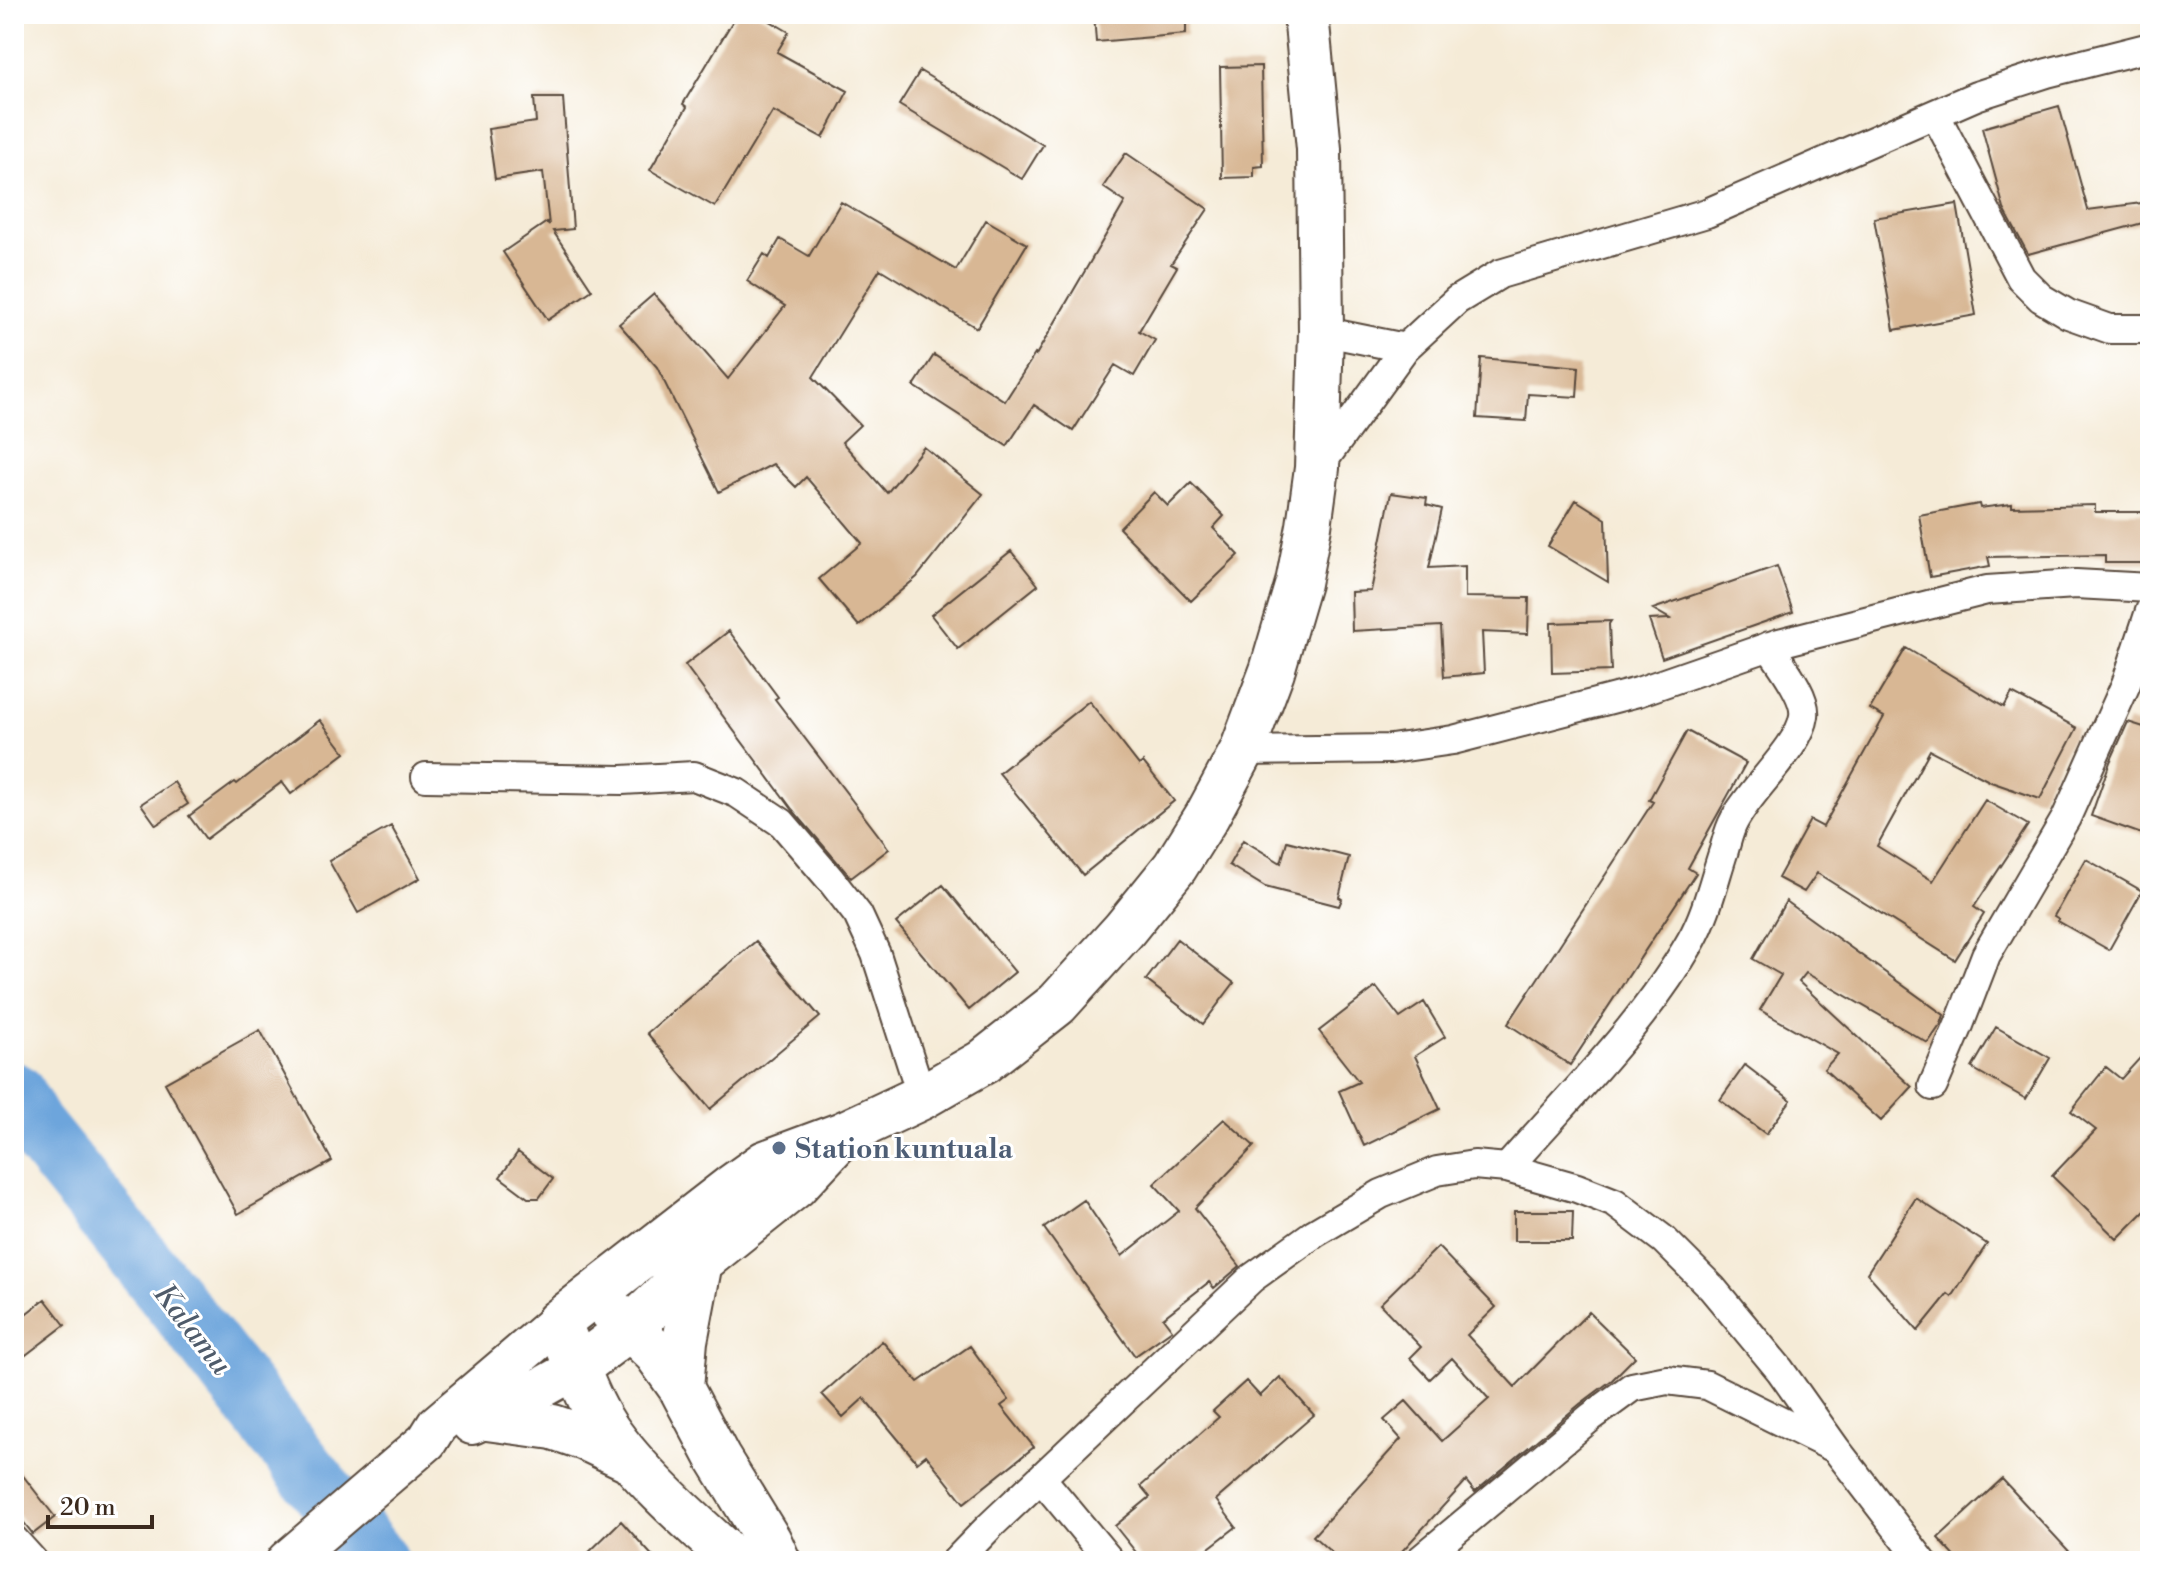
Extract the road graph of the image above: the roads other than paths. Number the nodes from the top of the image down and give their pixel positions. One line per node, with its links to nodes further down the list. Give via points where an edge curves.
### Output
1 (1306, 14): 5 (highway, via 1319,149)
2 (2150, 47): 3 (street, via 2047,73)
3 (1935, 114): 4 (street, via 2021,278 2068,314 2110,329); 6 (street, via 1707,213 1500,274 1457,300)
4 (2150, 329)
5 (1321, 331): 6 (street); 7 (highway)
6 (1405, 348): 7 (street)
7 (1317, 468): 11 (highway, via 1298,583)
8 (2150, 588): 10 (street, via 2076,584 1987,590)
9 (2150, 611): 13 (street, via 2126,684 2072,806 1986,955)
10 (1769, 646): 11 (street, via 1638,692 1453,740 1391,749); 16 (street, via 1799,692 1805,712 1799,734 1733,823 1701,922 1658,991)
11 (1242, 751): 14 (highway, via 1175,867 1057,1004 983,1062)
12 (426, 777): 14 (street, via 694,776 737,793 782,823 858,915 876,954)
13 (1933, 1086)
14 (922, 1097): 15 (highway)
15 (843, 1134): 17 (highway, via 795,1186); 18 (highway, via 765,1163)
16 (1507, 1168): 24 (street, via 1615,1203 1664,1240 1780,1370); 27 (street, via 1474,1165 1437,1171 1381,1194 1315,1233 1252,1278)
17 (700, 1262): 20 (highway); 22 (highway)
18 (597, 1292): 19 (highway); 20 (highway)
19 (558, 1322): 21 (highway); 25 (main road, via 437,1425)
20 (630, 1328): 21 (highway); 22 (highway)
21 (577, 1368): 23 (main road); 26 (highway, via 607,1429)
22 (681, 1388): 32 (highway)
23 (487, 1418): 25 (main road); 26 (highway, via 553,1427)
24 (1836, 1449): 35 (street, via 1707,1385 1667,1380 1632,1387); 36 (street)
25 (416, 1450): 30 (main road)
26 (631, 1460): 31 (highway)
27 (1041, 1478): 33 (street); 34 (street)
28 (14, 1540): 29 (street)
29 (33, 1561)
30 (287, 1561)
31 (735, 1561)
32 (778, 1561)
33 (956, 1561)
34 (1110, 1561)
35 (1419, 1561)
36 (1922, 1561)

